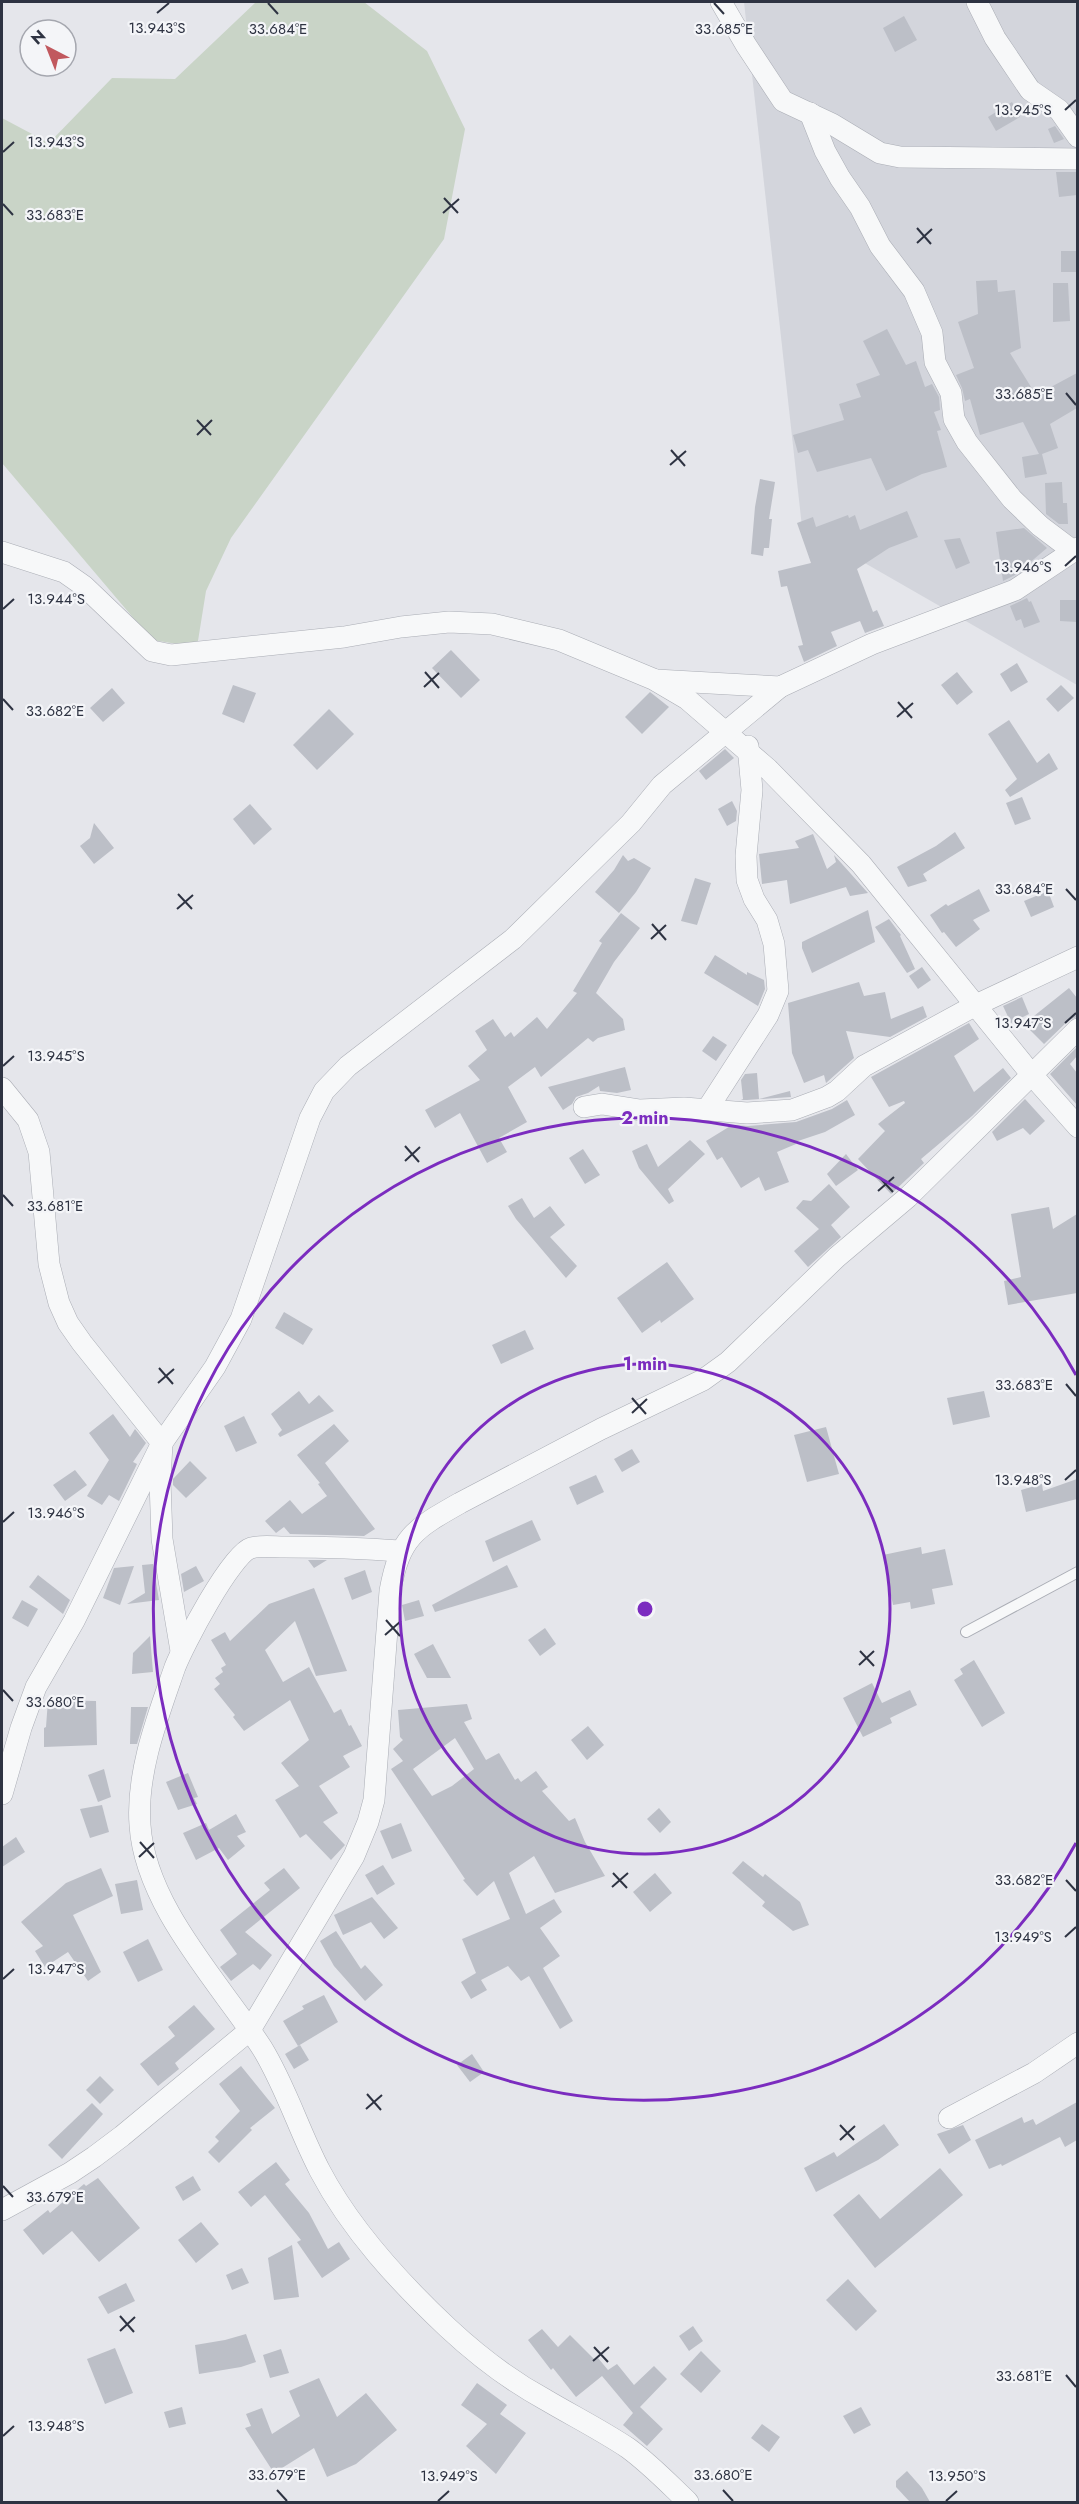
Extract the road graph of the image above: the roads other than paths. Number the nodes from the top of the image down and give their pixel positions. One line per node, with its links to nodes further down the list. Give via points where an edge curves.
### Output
1 (721, 2): 3 (street, via 783,100)
2 (977, 2): 4 (street, via 995,38 1030,90 1059,110)
3 (810, 112): 5 (street, via 880,153 900,158); 6 (street, via 825,151 879,246 914,291 932,333 935,362 951,393 954,419 1012,499 1040,526)
4 (1077, 137)
5 (1077, 159)
6 (1075, 549): 9 (street, via 1015,590 872,644)
7 (2, 552): 8 (street, via 64,573 84,586 152,651 171,655 449,622 492,624 560,640)
8 (652, 680): 9 (street); 11 (street, via 687,699)
9 (780, 687): 10 (street)
10 (758, 704): 11 (street); 12 (street, via 747,722)
11 (724, 732): 12 (street); 21 (street, via 662,785 631,823 513,939 375,1043 324,1090 310,1118 241,1319 215,1367)
12 (750, 753): 14 (street, via 861,864); 19 (street, via 747,880 774,944 778,991 768,1015)
13 (1077, 957): 14 (street)
14 (976, 1005): 16 (street); 19 (street, via 864,1066 827,1097 792,1110 747,1113)
15 (1077, 1029): 16 (street)
16 (1032, 1075): 20 (street); 22 (street, via 908,1197 837,1257 728,1362 703,1380 438,1516 406,1540)
17 (2, 1088): 21 (street, via 28,1120 39,1152 49,1264 68,1323)
18 (584, 1107): 19 (street, via 602,1104 640,1110)
19 (708, 1108)
20 (1077, 1127)
21 (162, 1443): 25 (street, via 162,1539); 26 (street, via 74,1621 36,1687)
22 (399, 1551): 25 (street, via 250,1548 229,1568); 27 (street, via 390,1591 377,1776 368,1822 338,1887)
23 (1077, 1572): 24 (lane)
24 (966, 1632)
25 (181, 1651): 27 (street, via 146,1760 140,1825 145,1853 183,1935)
26 (2, 1794)
27 (250, 2031): 30 (street, via 94,2157); 31 (street, via 273,2068 333,2194 377,2254 466,2343 545,2400 632,2451)
28 (1077, 2043): 29 (street, via 1034,2073)
29 (949, 2118)
30 (2, 2210)
31 (688, 2502)

